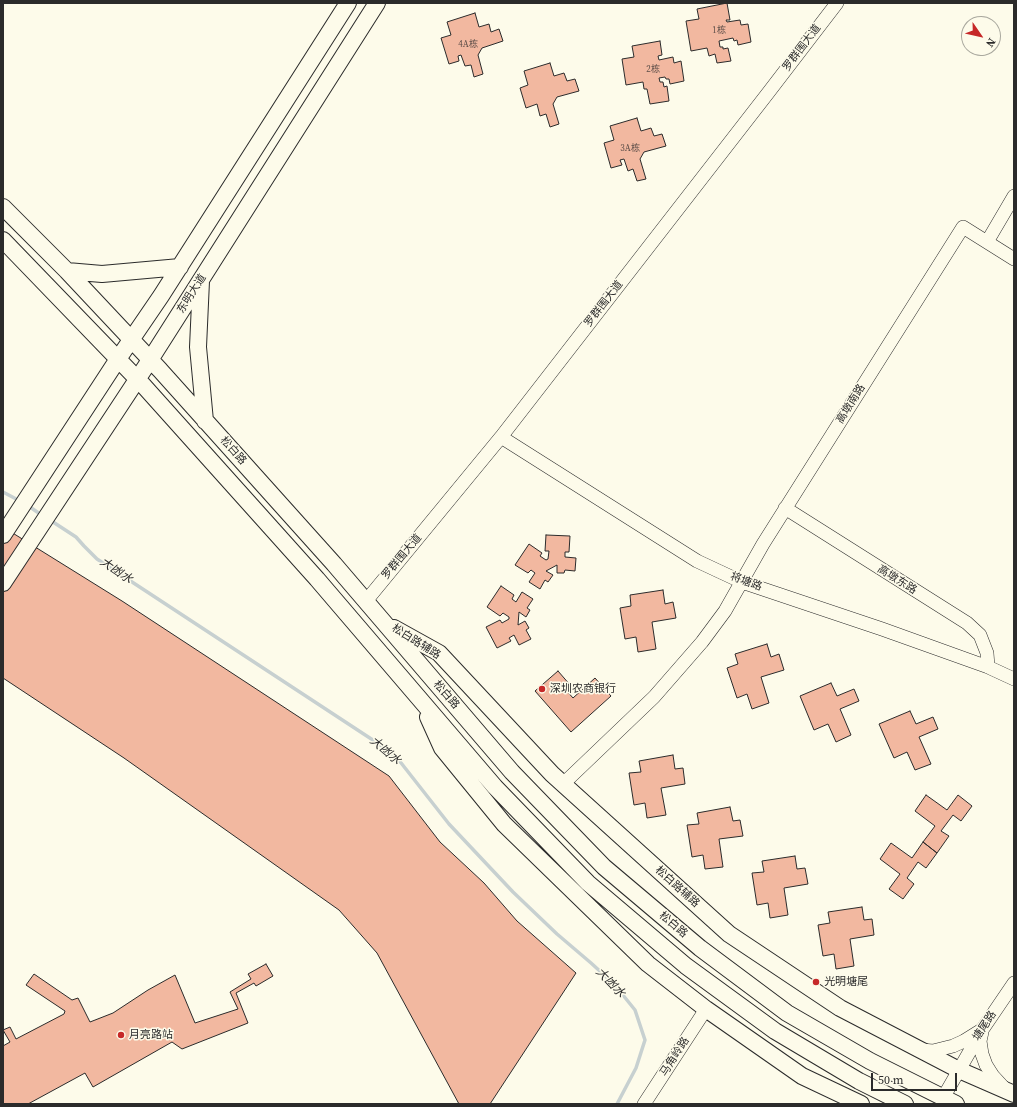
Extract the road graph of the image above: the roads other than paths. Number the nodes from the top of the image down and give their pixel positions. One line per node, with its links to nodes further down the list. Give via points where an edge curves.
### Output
1 (348, 3): 9 (main road)
2 (378, 3): 11 (main road, 东明大道)
3 (837, 3): 17 (street, 罗群围大道)
4 (1014, 196): 7 (street)
5 (3, 207): 10 (main road, 松白路)
6 (3, 240): 13 (main road, 松白路)
7 (986, 242): 8 (street); 18 (street, 高墩南路, via 963,227)
8 (1014, 260)
9 (180, 267): 10 (main road, via 102,274); 12 (main road)
10 (67, 271): 12 (main road, 松白路)
11 (201, 280): 14 (main road, 东明大道); 16 (main road, via 198,347)
12 (131, 340): 13 (main road); 14 (main road, 松白路)
13 (118, 359): 15 (main road, 松白路); 19 (main road)
14 (150, 360): 15 (main road, 东明大道); 16 (main road, 松白路)
15 (137, 379): 21 (main road, 东明大道); 26 (main road, 松白路, via 317,579)
16 (205, 421): 22 (main road, 松白路)
17 (501, 437): 20 (street, 将塘路, via 697,561); 22 (street, 罗群围大道)
18 (785, 508): 20 (street, 高墩南路); 24 (street, 高墩东路, via 966,623 980,635 987,653)
19 (3, 535)
20 (742, 582): 24 (street, 将塘路, via 882,628); 27 (street, 高墩南路, via 702,642 654,697)
21 (3, 583)
22 (366, 601): 23 (main road, 松白路)
23 (384, 622): 27 (main road, 松白路辅路, via 438,653); 34 (main road, 松白路, via 512,772 604,867 700,948 787,1012 870,1062)
24 (988, 667): 25 (street, 将塘路)
25 (1014, 679)
26 (421, 700): 29 (main road, via 442,748 504,824 648,964); 37 (main road, 松白路, via 495,787 588,883 686,966 775,1031 859,1081)
27 (563, 784): 31 (main road, 松白路辅路, via 729,934 840,1008)
28 (1014, 983): 30 (street, 塘尾路)
29 (706, 1009): 35 (street, 马角岭路); 36 (main road, via 802,1076)
30 (982, 1030): 31 (street, via 953,1046 933,1051); 32 (street, 塘尾路); 33 (street, via 980,1041 986,1065 993,1076)
31 (921, 1050): 32 (main road, 松白路辅路)
32 (959, 1070): 33 (main road, 松白路辅路); 34 (street, 塘尾路)
33 (1010, 1092)
34 (949, 1101)
35 (644, 1104)
36 (861, 1104)
37 (905, 1104)

